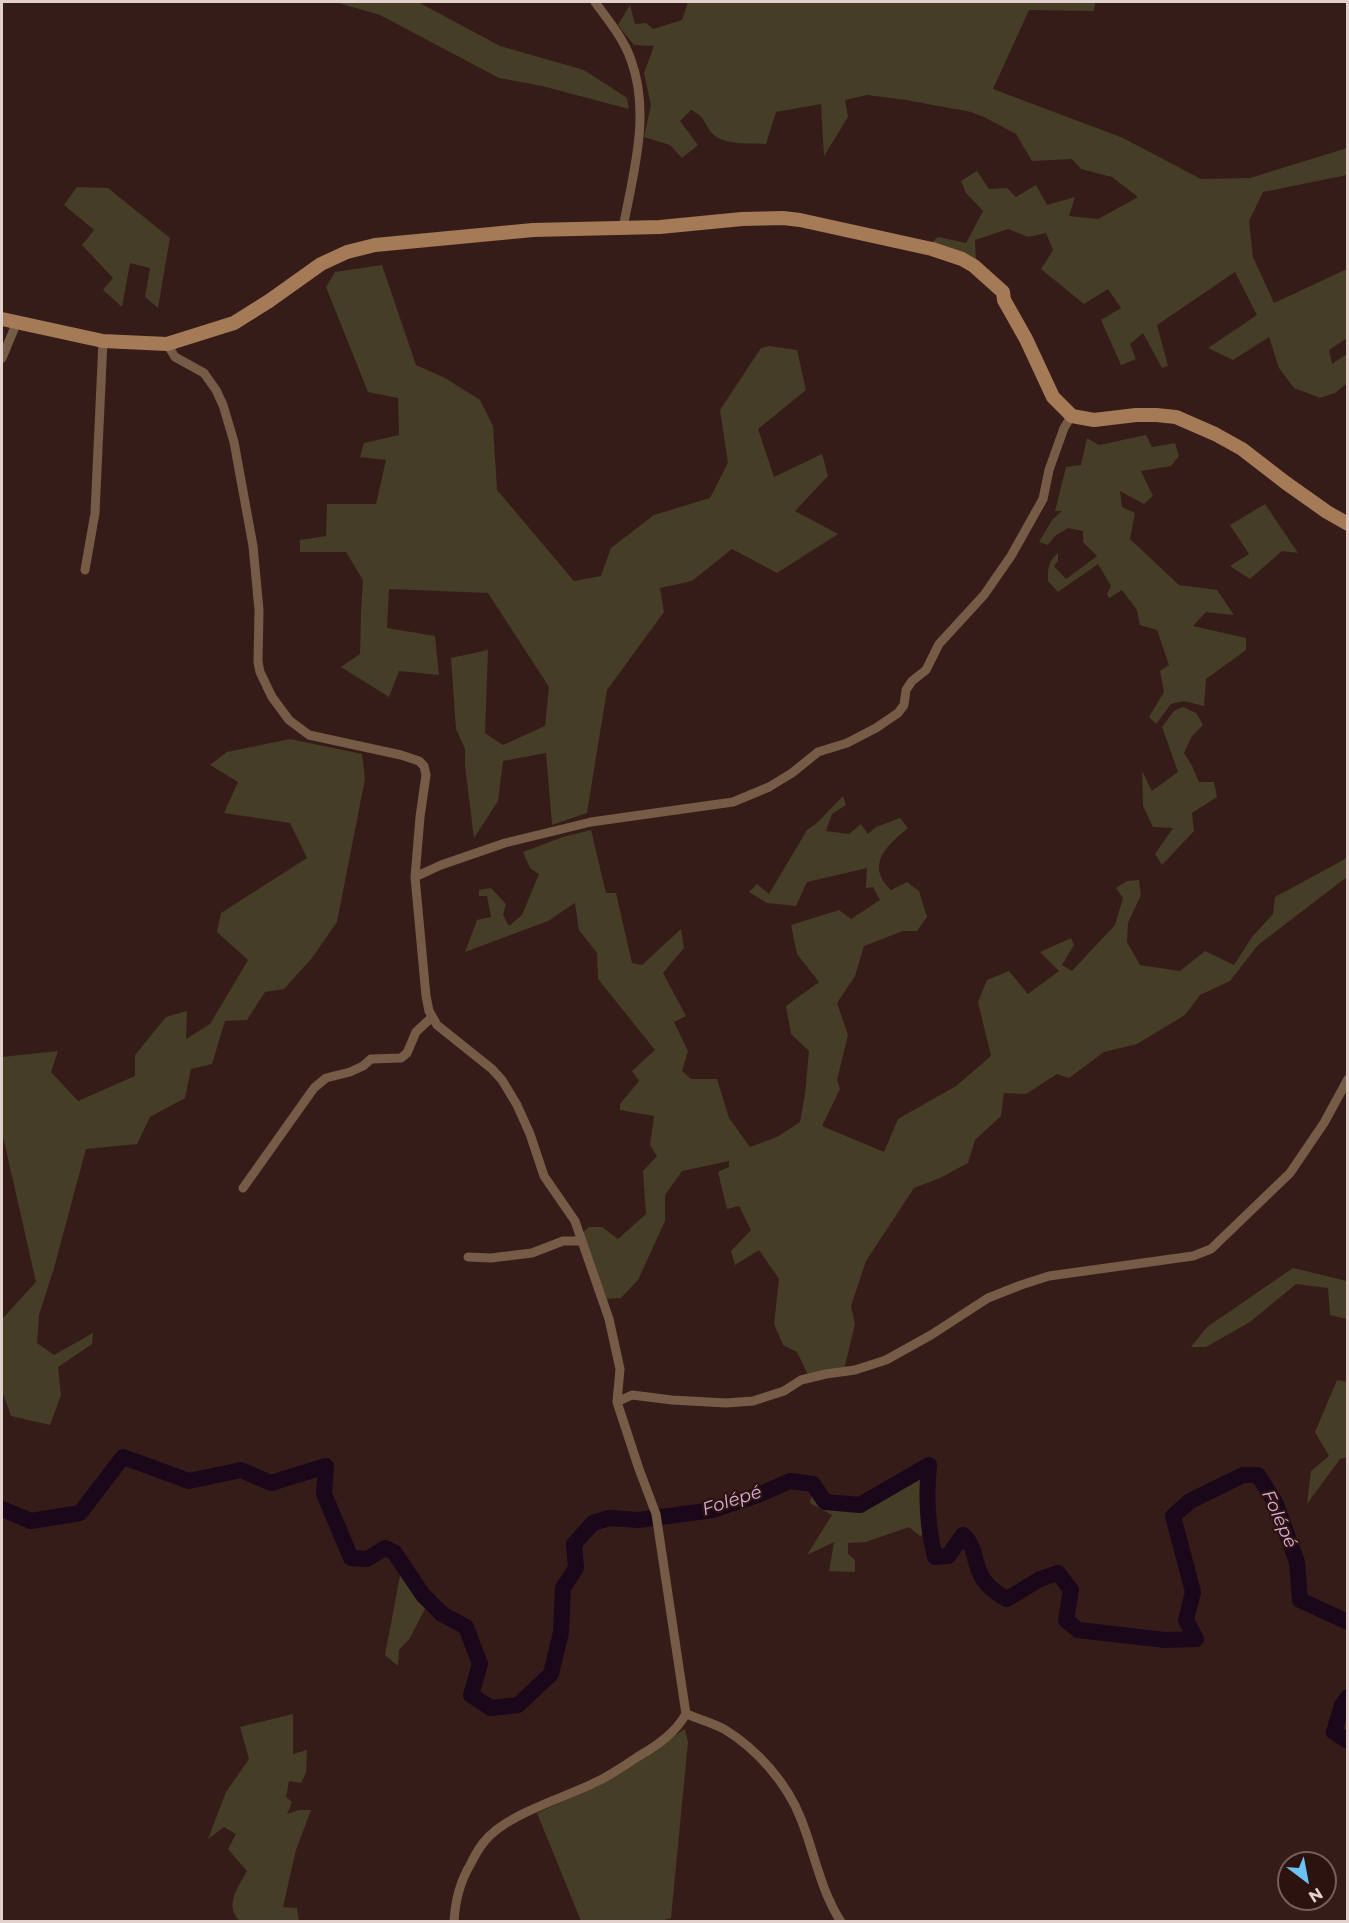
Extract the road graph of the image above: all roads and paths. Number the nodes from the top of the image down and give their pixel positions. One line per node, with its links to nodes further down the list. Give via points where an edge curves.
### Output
1 (595, 2): 2 (street, via 629,54 641,104 639,142)
2 (623, 228): 6 (street, via 533,230 375,245 347,252 321,264 234,323); 8 (street, via 783,218 916,245 962,259 1003,292 1053,397)
3 (2, 319): 4 (street)
4 (17, 322): 5 (street); 7 (street)
5 (103, 341): 6 (street); 10 (street, via 95,513)
6 (167, 344): 11 (street, via 175,357 204,373 223,405 234,442 253,546 259,610 258,662 272,697 289,720 309,735 401,755 424,766)
7 (2, 358)
8 (1072, 415): 9 (street, via 1094,420 1136,415 1176,417 1242,449); 11 (street, via 1049,470 1043,499 1011,556 984,595 939,644 926,670 912,681 904,705 876,728 818,752 769,787 733,802 580,825 505,843)
9 (1347, 527)
10 (84, 570)
11 (415, 877): 12 (street)
12 (431, 1018): 14 (street, via 416,1032 401,1058 371,1059 350,1072 321,1081); 15 (street, via 502,1080 530,1134 540,1168 575,1221)
13 (1347, 1078): 17 (street, via 1324,1123 1290,1173 1211,1249 1182,1257 1049,1276 1021,1285 988,1298 886,1360 801,1380 784,1391 753,1401 704,1402 632,1395)
14 (243, 1188)
15 (582, 1241): 16 (street, via 563,1240 514,1256); 17 (street, via 609,1319 620,1369)
16 (468, 1257)
17 (617, 1402): 18 (street, via 656,1519)
18 (686, 1714): 19 (street, via 666,1738 628,1764 495,1831 466,1872); 20 (street, via 733,1735 752,1749 778,1779 801,1819 827,1898)
19 (454, 1922)
20 (841, 1922)

